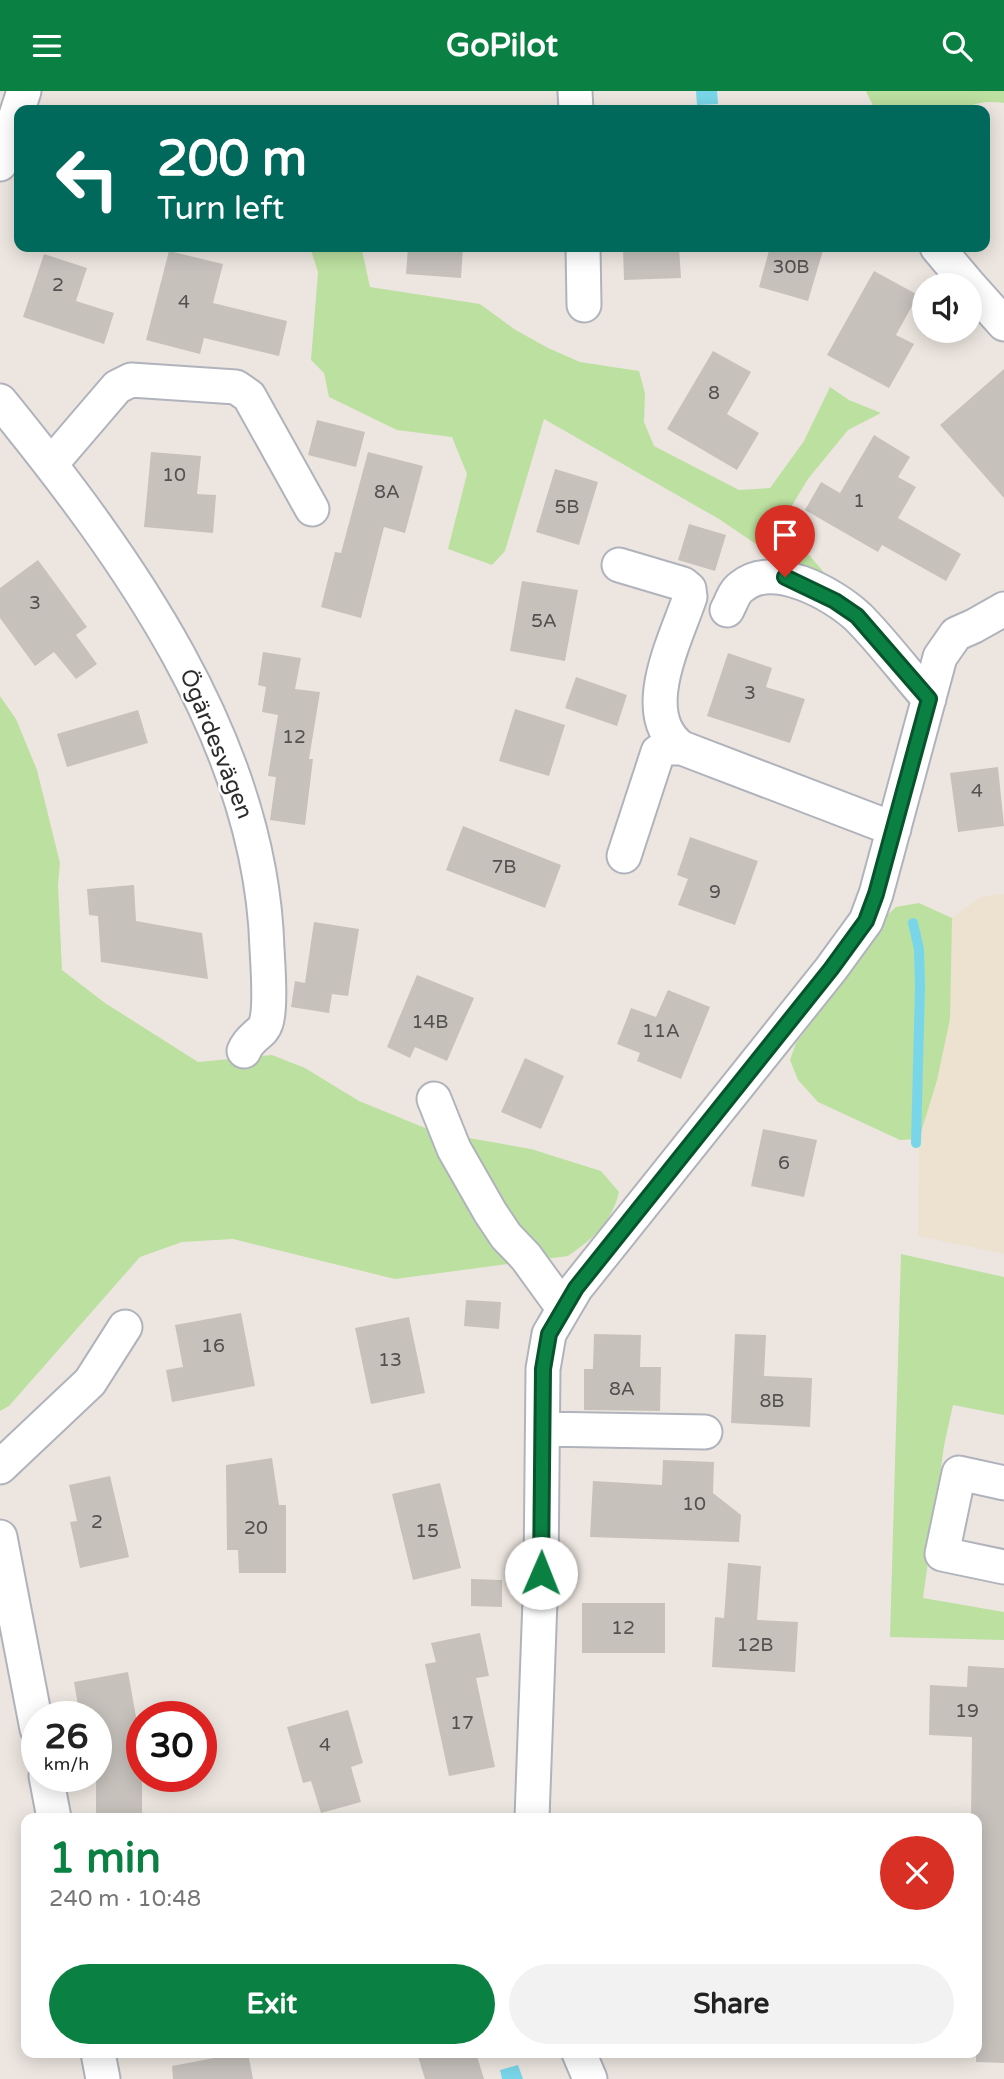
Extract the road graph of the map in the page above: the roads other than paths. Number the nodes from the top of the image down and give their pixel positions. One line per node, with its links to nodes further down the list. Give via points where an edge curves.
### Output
1 (14, 130): 2 (street)
2 (8, 154)
3 (583, 252): 7 (street)
4 (941, 252): 5 (street)
5 (958, 273)
6 (982, 300): 8 (street)
7 (584, 305)
8 (1004, 324)
9 (0, 401): 10 (street, Ögärdesvägen)
10 (51, 464): 11 (street, via 117,387 131,380 236,387 249,397); 19 (street, Ögärdesvägen, via 185,664 233,775 261,875 266,916 266,1024 248,1040)
11 (312, 509)
12 (619, 565): 16 (street, via 689,589 659,704 667,734)
13 (1004, 609): 15 (street, via 947,643)
14 (727, 610): 15 (street, via 738,589 752,579 785,577 808,587 857,616)
15 (929, 699): 17 (street)
16 (682, 748): 17 (street); 18 (street, via 658,752)
17 (894, 829): 21 (street, via 876,894 853,940)
18 (624, 856)
19 (244, 1051)
20 (434, 1099): 21 (street, via 454,1149 490,1212)
21 (563, 1308): 23 (street, via 545,1349)
22 (125, 1327): 25 (street, via 90,1382)
23 (543, 1429): 24 (street); 32 (street)
24 (705, 1432)
25 (0, 1467)
26 (1004, 1483): 28 (street, via 960,1473 942,1554)
27 (0, 1537): 29 (street)
28 (1004, 1567)
29 (32, 1701)
30 (49, 1792): 31 (street)
31 (53, 1813)
32 (532, 1813)
33 (99, 2058): 35 (street)
34 (581, 2058): 36 (street)
35 (103, 2079)
36 (590, 2079)

